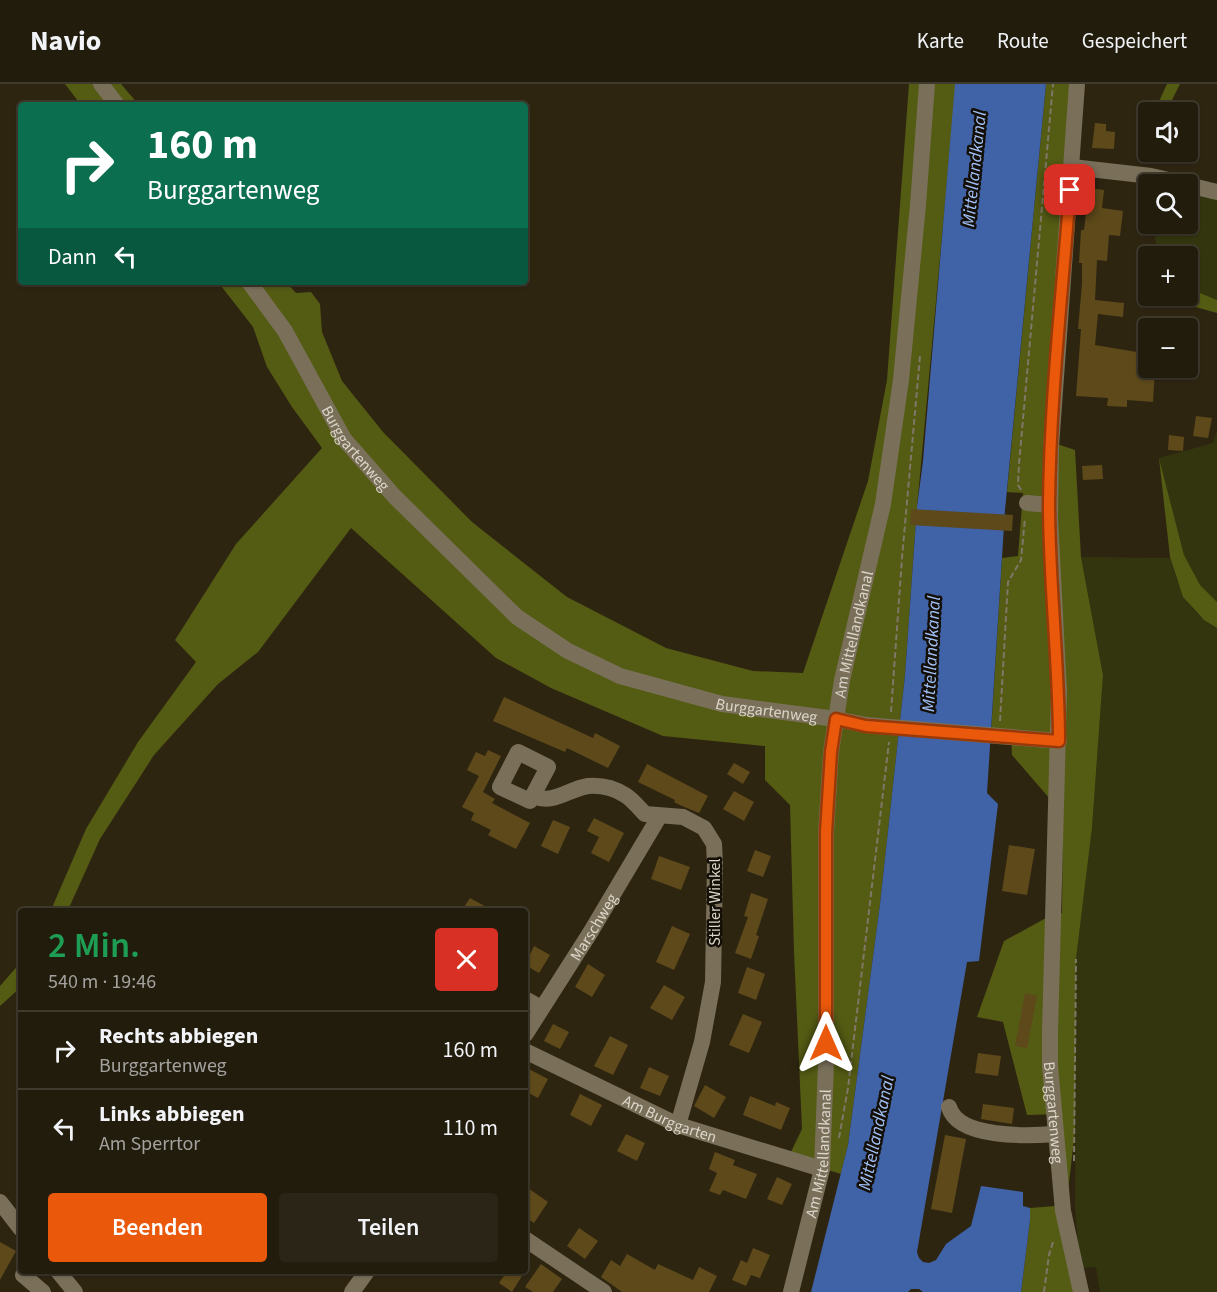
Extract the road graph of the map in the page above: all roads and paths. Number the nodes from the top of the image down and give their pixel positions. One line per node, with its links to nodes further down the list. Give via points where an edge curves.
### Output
1 (101, 84): 5 (street)
2 (927, 84): 15 (street, Am Mittellandkanal, via 901,380 883,504)
3 (1053, 84): 12 (path, via 1019,464 1018,485)
4 (1077, 84): 6 (street)
5 (115, 102)
6 (1072, 167): 7 (street); 13 (street)
7 (1138, 175)
8 (1198, 188): 9 (street)
9 (1217, 192)
10 (251, 285): 15 (street, Burggartenweg, via 285,331 344,439 394,496 518,617 568,651 620,676 722,704)
11 (918, 381): 14 (path)
12 (1027, 503): 13 (street); 16 (path, via 1021,560 1008,582)
13 (1049, 505): 18 (street)
14 (891, 717)
15 (836, 719): 16 (street, Burggartenweg, via 866,726); 31 (street, Am Mittellandkanal, via 826,833)
16 (998, 730): 18 (street, Burggartenweg)
17 (889, 739): 29 (path)
18 (1059, 741): 28 (street, Burggartenweg, via 1050,1021)
19 (534, 796): 20 (street, Stiller Winkel, via 559,797 586,786 606,787 626,795 645,814)
20 (659, 817): 23 (street, Marschweg); 27 (street, Stiller Winkel, via 683,817 704,828 714,844 716,864 713,982 702,1042)
21 (1076, 960): 30 (path)
22 (528, 1001): 23 (street)
23 (541, 1008): 24 (street, Marschweg)
24 (528, 1030)
25 (528, 1052): 27 (street, Am Burggarten)
26 (949, 1107): 28 (street, via 951,1114 969,1128 1010,1135)
27 (678, 1125): 31 (street, Am Burggarten)
28 (1055, 1134): 45 (street, Burggartenweg, via 1063,1211)
29 (839, 1141)
30 (1074, 1162)
31 (822, 1168): 43 (street, Am Mittellandkanal)
32 (0, 1202): 33 (street)
33 (18, 1225)
34 (1055, 1234): 44 (path)
35 (528, 1241): 42 (street)
36 (60, 1274): 40 (street)
37 (365, 1274): 41 (street)
38 (23, 1275): 39 (street)
39 (43, 1292)
40 (75, 1292)
41 (352, 1292)
42 (604, 1292)
43 (791, 1292)
44 (1044, 1292)
45 (1081, 1292)

